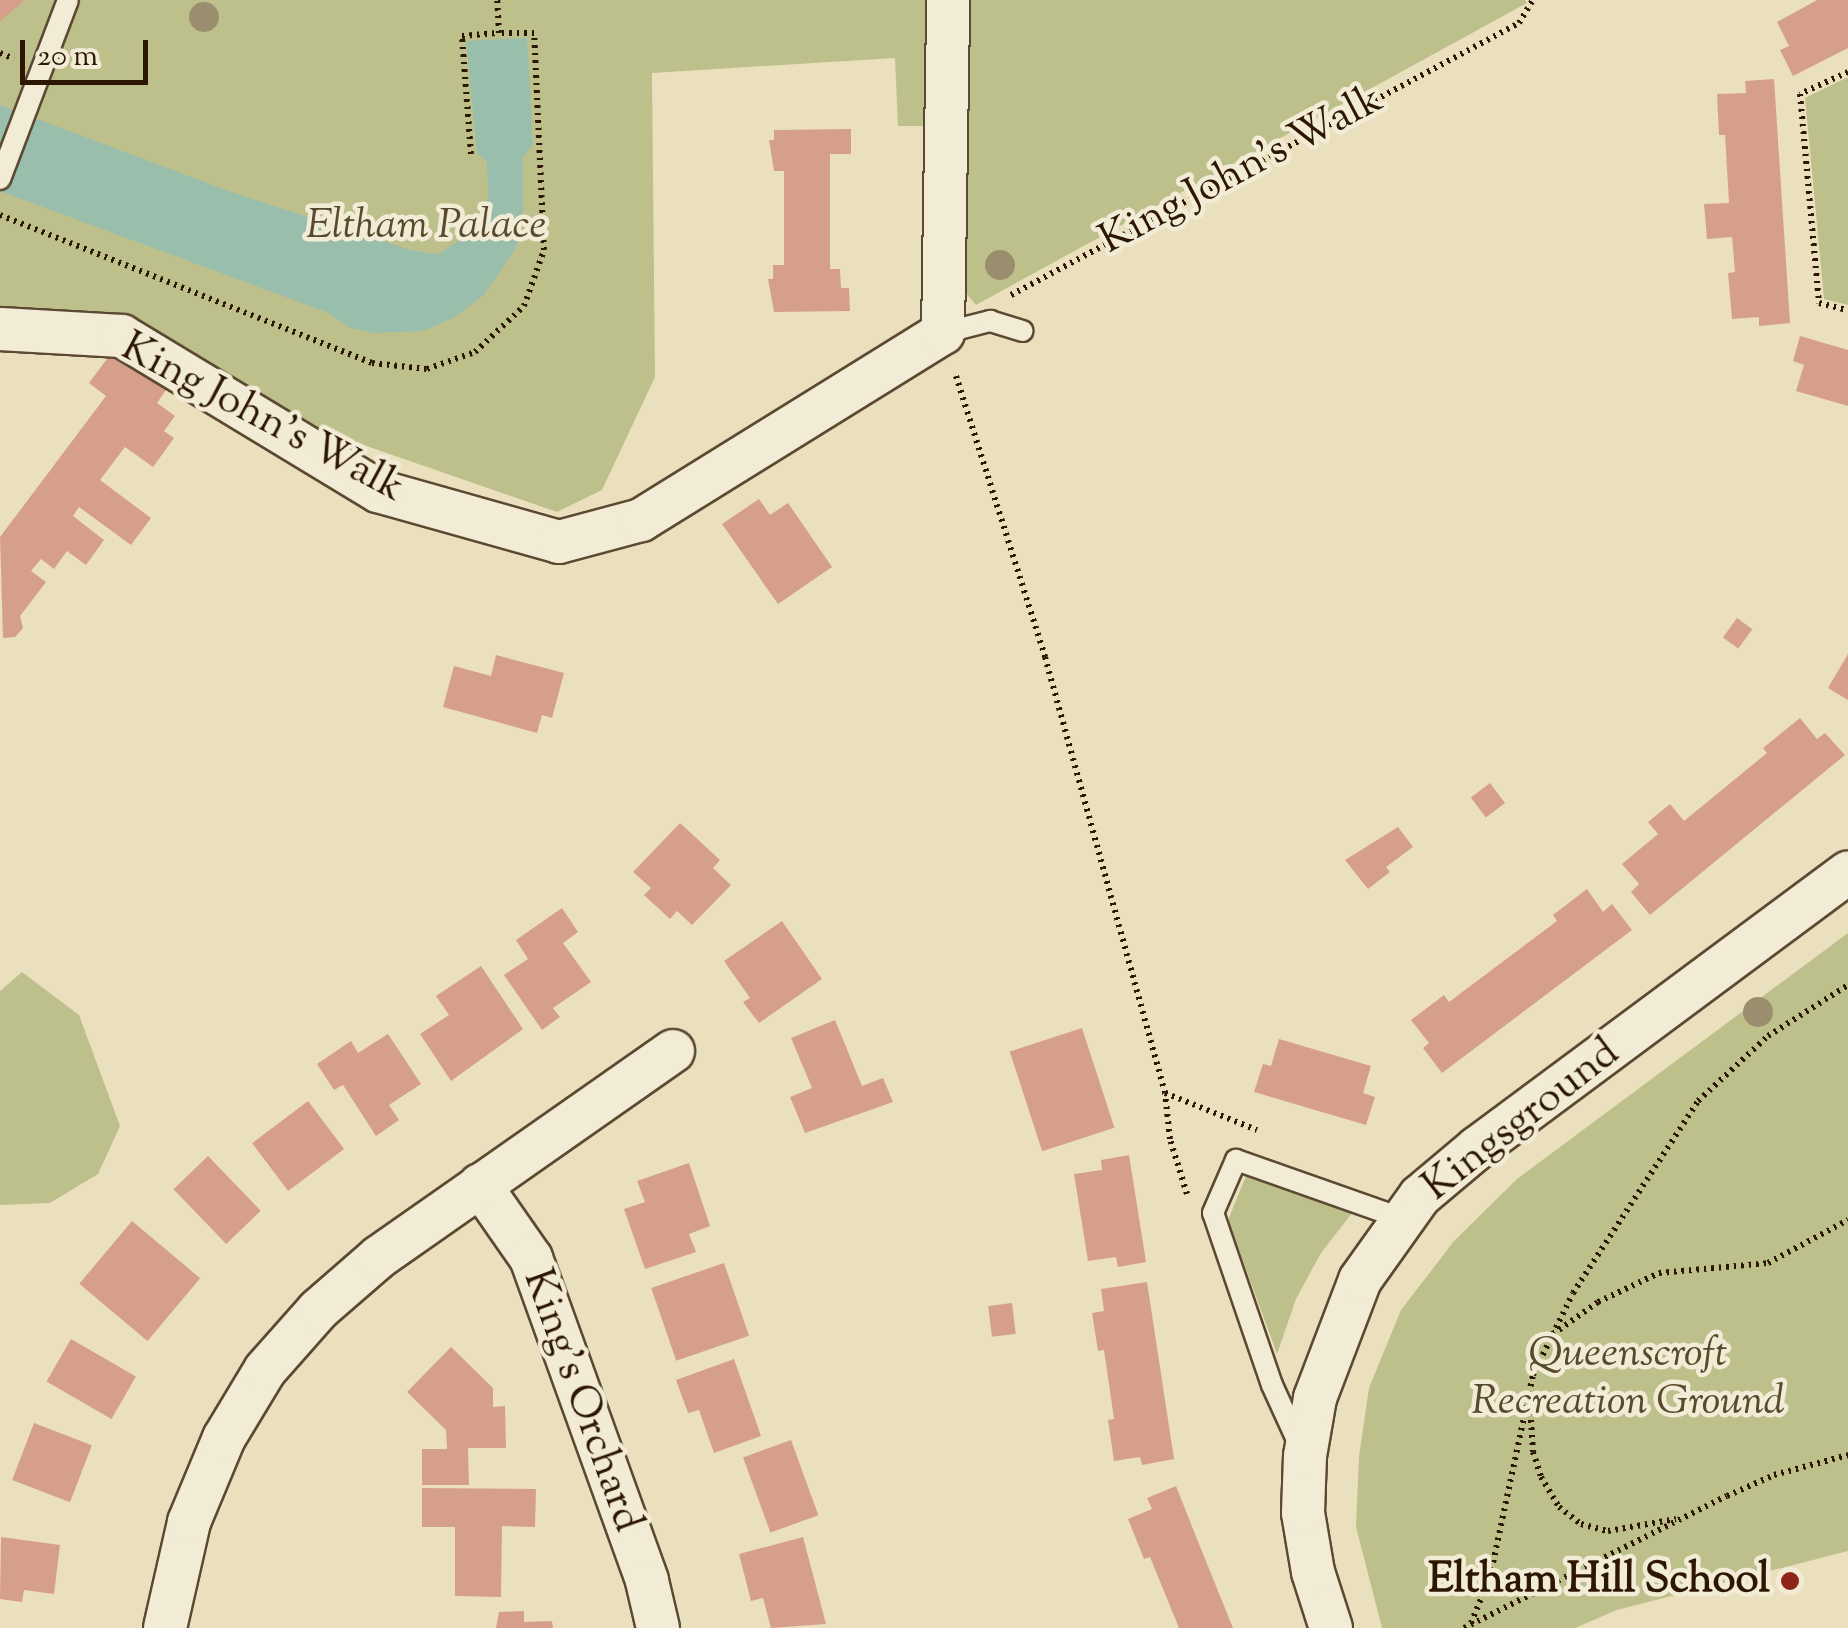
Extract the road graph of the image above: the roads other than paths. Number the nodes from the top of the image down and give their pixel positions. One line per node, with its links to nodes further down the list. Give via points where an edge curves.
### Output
1 (68, 0): 3 (lane)
2 (948, 0): 6 (street)
3 (0, 179)
4 (0, 329): 6 (street, King John's Walk, via 122,336 378,491 559,542 641,520)
5 (1022, 331): 6 (lane, via 990,321)
6 (943, 333)
7 (1848, 872): 10 (street, Kingsground, via 1477,1148 1420,1196)
8 (674, 1051): 9 (street)
9 (480, 1185): 12 (street, via 379,1257 318,1310 266,1370 224,1438 189,1522); 13 (street, King's Orchard, via 530,1258 648,1581)
10 (1404, 1219): 11 (street, Kingsground, via 1360,1280 1315,1398); 11 (lane, via 1236,1160 1213,1213 1272,1385)
11 (1305, 1456): 14 (street, Kingsground, via 1303,1513)
12 (165, 1628)
13 (658, 1628)
14 (1332, 1628)

